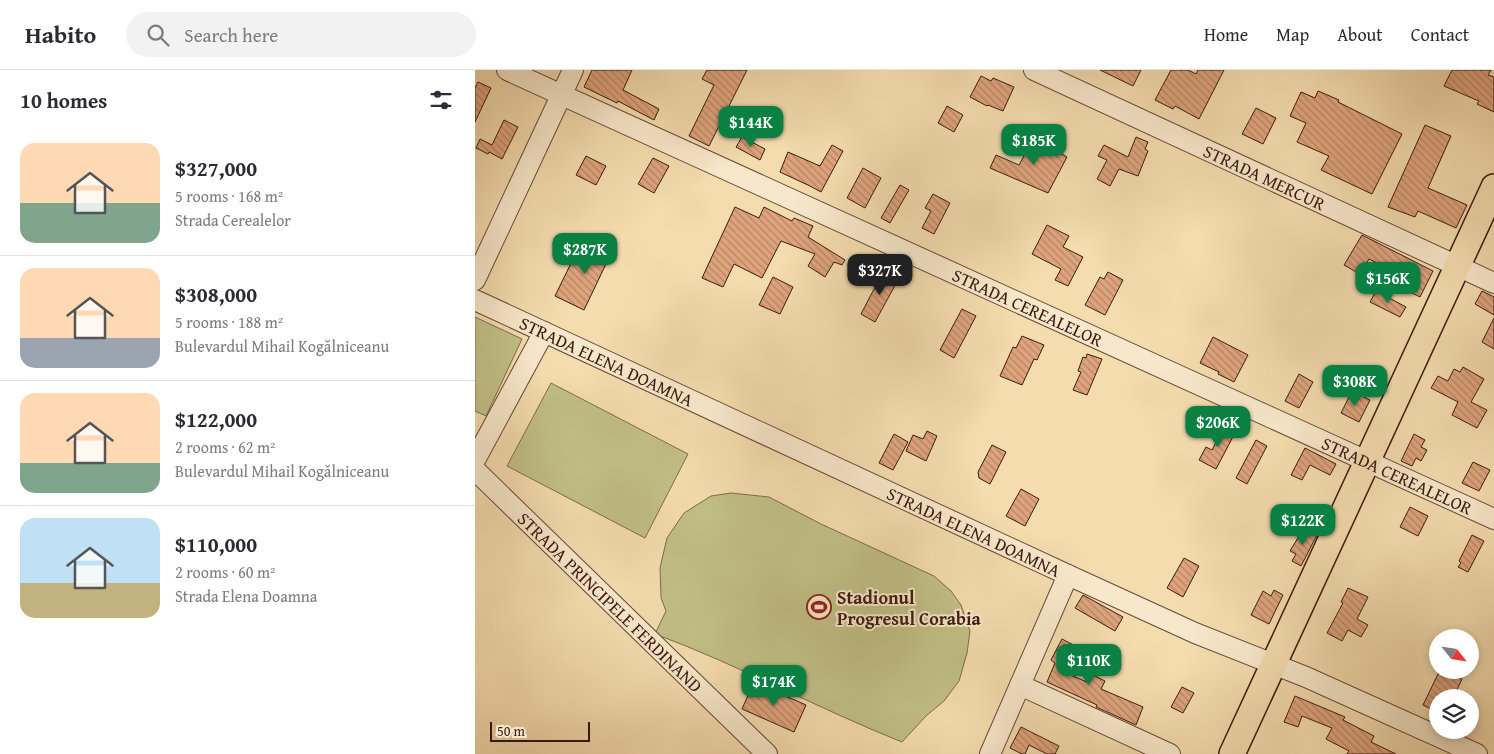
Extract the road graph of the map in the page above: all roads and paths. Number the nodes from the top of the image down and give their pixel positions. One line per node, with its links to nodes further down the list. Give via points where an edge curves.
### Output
1 (507, 70): 4 (street, STRADA CEREALELOR)
2 (573, 70): 4 (street)
3 (1034, 70): 6 (street, STRADA MERCUR)
4 (561, 96): 7 (street); 12 (street, STRADA CEREALELOR)
5 (1494, 187): 6 (main road)
6 (1457, 266): 8 (street, STRADA MERCUR); 12 (main road)
7 (475, 280)
8 (1494, 283)
9 (475, 300): 10 (street, STRADA ELENA DOAMNA)
10 (543, 332): 11 (street); 15 (street, STRADA ELENA DOAMNA)
11 (475, 460)
12 (1367, 460): 14 (street, STRADA CEREALELOR); 16 (main road)
13 (475, 470): 18 (street, STRADA PRINCIPELE FERDINAND)
14 (1494, 519)
15 (1068, 575): 16 (street, STRADA ELENA DOAMNA, via 1195,632); 17 (street)
16 (1274, 663): 21 (main road); 22 (street, STRADA ELENA DOAMNA)
17 (1020, 685): 19 (street); 20 (street)
18 (767, 754)
19 (990, 754)
20 (1170, 754)
21 (1232, 754)
22 (1477, 754)

